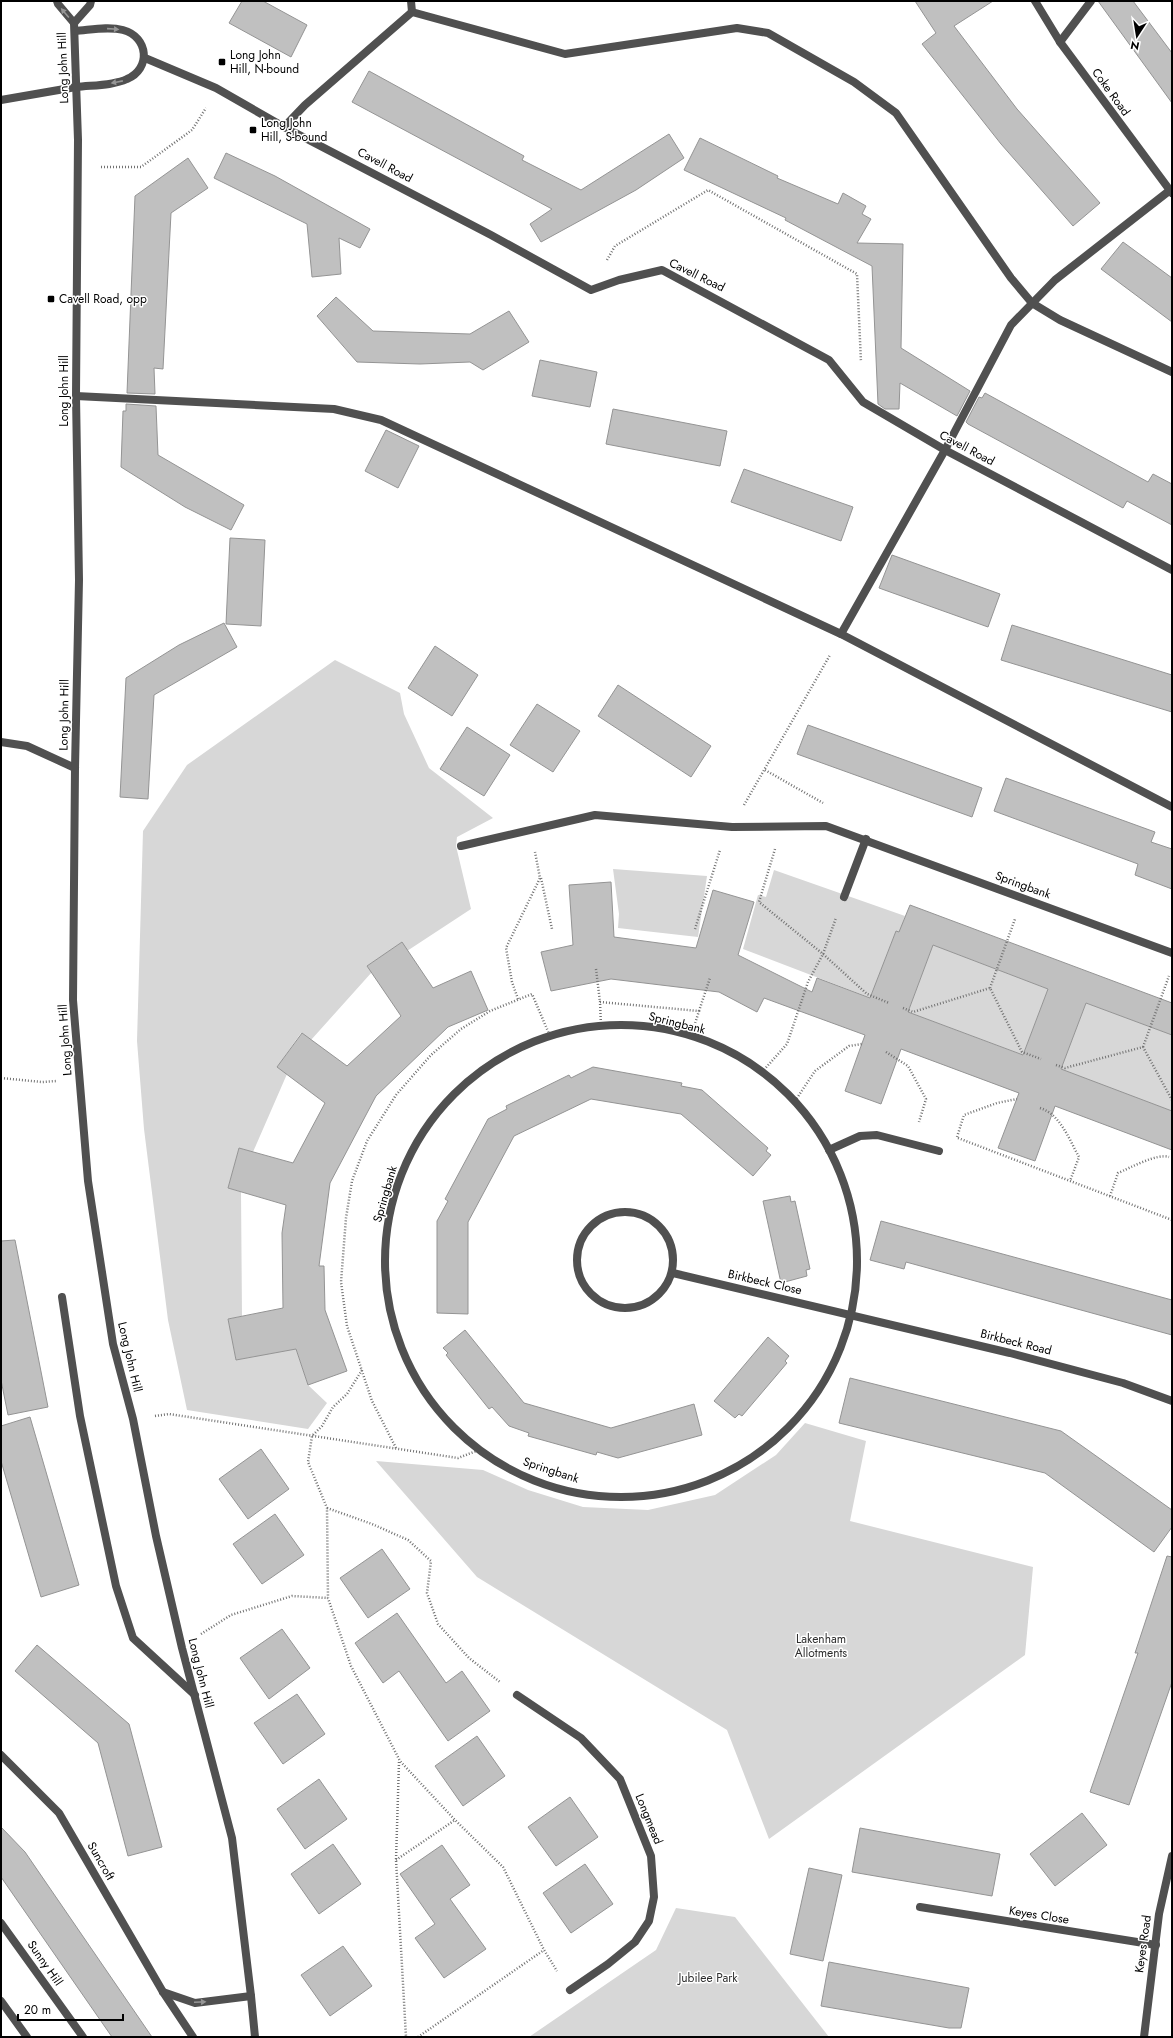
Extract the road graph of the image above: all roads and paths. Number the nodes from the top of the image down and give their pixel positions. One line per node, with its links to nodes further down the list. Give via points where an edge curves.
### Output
1 (58, 1): 7 (street, Long John Hill, one-way to 1)
2 (91, 1): 7 (street, Long John Hill)
3 (410, 1): 6 (street)
4 (1036, 1): 8 (street, Coke Road)
5 (1091, 1): 8 (street)
6 (412, 12): 13 (street, via 304,105); 17 (street, via 565,54 737,28 768,33 854,82 896,113 1011,278)
7 (74, 27): 9 (street, one-way to 9, via 113,29 131,33 140,40); 10 (street, Long John Hill)
8 (1060, 42): 15 (street, Coke Road)
9 (145, 58): 10 (street, one-way to 10, via 134,75 127,79); 11 (street, Cavell Road)
10 (76, 87): 12 (street); 14 (street, Long John Hill)
11 (216, 88): 13 (street, Cavell Road); 14 (path, via 192,130 141,167)
12 (1, 100)
13 (284, 127): 16 (street, Cavell Road)
14 (77, 167): 20 (street, Long John Hill)
15 (1171, 192): 17 (street, via 1054,280)
16 (591, 290): 19 (street, Cavell Road, via 619,280 662,270 829,360); 19 (path, via 615,246 708,190 857,274 861,368)
17 (1032, 303): 18 (street, via 1060,320); 21 (street, via 1011,325)
18 (1172, 372)
19 (852, 388): 21 (street, Cavell Road, via 863,402)
20 (76, 396): 23 (street, via 334,409 381,420); 25 (street, Long John Hill, via 79,580)
21 (944, 450): 22 (street, Cavell Road); 23 (street)
22 (1172, 570)
23 (841, 634): 26 (path); 28 (street)
24 (1, 742): 25 (street, via 27,746)
25 (74, 768): 88 (street, Long John Hill, via 73,1000 90,1201 113,1344 133,1419 156,1536)
26 (765, 770): 27 (path); 29 (path)
27 (822, 802)
28 (1172, 807)
29 (741, 810)
30 (530, 830): 31 (street, Springbank, via 596,815 732,827 826,826); 32 (street, Springbank); 35 (path)
31 (866, 839): 36 (street); 37 (street, Springbank)
32 (461, 846)
33 (717, 854): 40 (path)
34 (773, 856): 42 (path, via 759,902)
35 (540, 878): 39 (path); 47 (path, via 506,948)
36 (844, 897)
37 (1022, 897): 41 (street, Springbank); 46 (path)
38 (834, 924): 42 (path)
39 (552, 929)
40 (695, 929)
41 (1172, 953)
42 (823, 954): 49 (path, via 867,994); 60 (path, via 813,970 787,1044)
43 (596, 969): 48 (path)
44 (1169, 974): 56 (path)
45 (710, 978): 51 (path)
46 (990, 988): 50 (path, via 913,1012); 58 (path, via 1022,1052)
47 (518, 999): 53 (path, via 532,994); 79 (path, via 490,1011 461,1029 431,1055 396,1095 367,1142 352,1181 341,1282 347,1326)
48 (600, 1002): 51 (path); 52 (path)
49 (889, 1003)
50 (903, 1008)
51 (699, 1011): 54 (path)
52 (601, 1026): 53 (street, Springbank); 54 (street, Springbank, via 644,1026)
53 (550, 1036): 84 (street, Springbank, via 495,1061 454,1093 427,1126 402,1172 388,1218 385,1276 394,1328 415,1377 444,1417)
54 (691, 1036): 60 (street, Springbank, via 724,1049)
55 (862, 1044): 65 (path, via 849,1046 815,1071)
56 (1143, 1046): 59 (path, via 1066,1068); 64 (path)
57 (886, 1052): 67 (path, via 908,1066 923,1092 926,1099 918,1123)
58 (1041, 1059)
59 (1056, 1064)
60 (762, 1072): 65 (street, Springbank)
61 (1, 1078): 62 (path)
62 (42, 1082)
63 (1017, 1099): 69 (path, via 964,1115)
64 (1172, 1100)
65 (794, 1101): 70 (street, Springbank, via 820,1133)
66 (1040, 1108): 73 (path, via 1058,1120 1079,1157)
67 (925, 1125)
68 (951, 1135): 69 (path)
69 (957, 1137): 73 (path)
70 (829, 1150): 71 (street, via 860,1136 877,1135); 78 (street, Springbank, via 836,1163 854,1219 857,1273)
71 (939, 1151)
72 (1169, 1157): 74 (path, via 1153,1158 1118,1173)
73 (1070, 1181): 74 (path)
74 (1110, 1196): 75 (path)
75 (1172, 1220)
76 (673, 1273): 76 (street, via 658,1297 634,1309 606,1306 584,1288 576,1266 581,1238 595,1221 617,1212 642,1214 663,1228 674,1252); 78 (street, Birkbeck Close)
77 (62, 1296): 88 (street, via 80,1416 116,1586 130,1630 133,1638)
78 (851, 1314): 80 (street, Birkbeck Road, via 1123,1383); 84 (street, Springbank, via 846,1335 831,1371 809,1404 772,1443 733,1469 683,1489 627,1497 572,1492 522,1476)
79 (362, 1370): 82 (path, via 347,1394 333,1407 322,1426); 83 (path, via 372,1401)
80 (1172, 1401)
81 (169, 1414): 82 (path)
82 (312, 1436): 83 (path); 85 (path, via 308,1462)
83 (396, 1448): 84 (path, via 458,1458)
84 (479, 1450)
85 (327, 1508): 86 (path); 89 (path, via 408,1540 431,1561 427,1593 438,1624 469,1658)
86 (328, 1598): 87 (path, via 292,1596 231,1615); 91 (path, via 351,1666)
87 (214, 1626)
88 (195, 1695): 101 (street, Long John Hill, via 232,1838)
89 (517, 1695): 99 (street, Longmead, via 581,1738 620,1779 651,1856 654,1898 649,1921 635,1942)
90 (1, 1755): 100 (street, Suncroft, via 59,1813)
91 (400, 1762): 92 (path); 94 (path)
92 (455, 1820): 94 (path); 98 (path, via 503,1867)
93 (1172, 1856): 97 (street, Keyes Road, via 1159,1914)
94 (396, 1860): 107 (path)
95 (920, 1907): 97 (street, Keyes Close)
96 (1, 1923): 104 (street, Sunny Hill)
97 (1156, 1945): 109 (street, Keyes Road)
98 (544, 1950): 99 (path); 108 (path)
99 (570, 1990)
100 (163, 1992): 101 (street, one-way to 101, via 195,2003); 105 (street, Suncroft)
101 (252, 1996): 106 (street, Long John Hill)
102 (1, 2001): 103 (street)
103 (27, 2037)
104 (82, 2037)
105 (193, 2037)
106 (254, 2037)
107 (406, 2037)
108 (418, 2037)
109 (1144, 2037)

